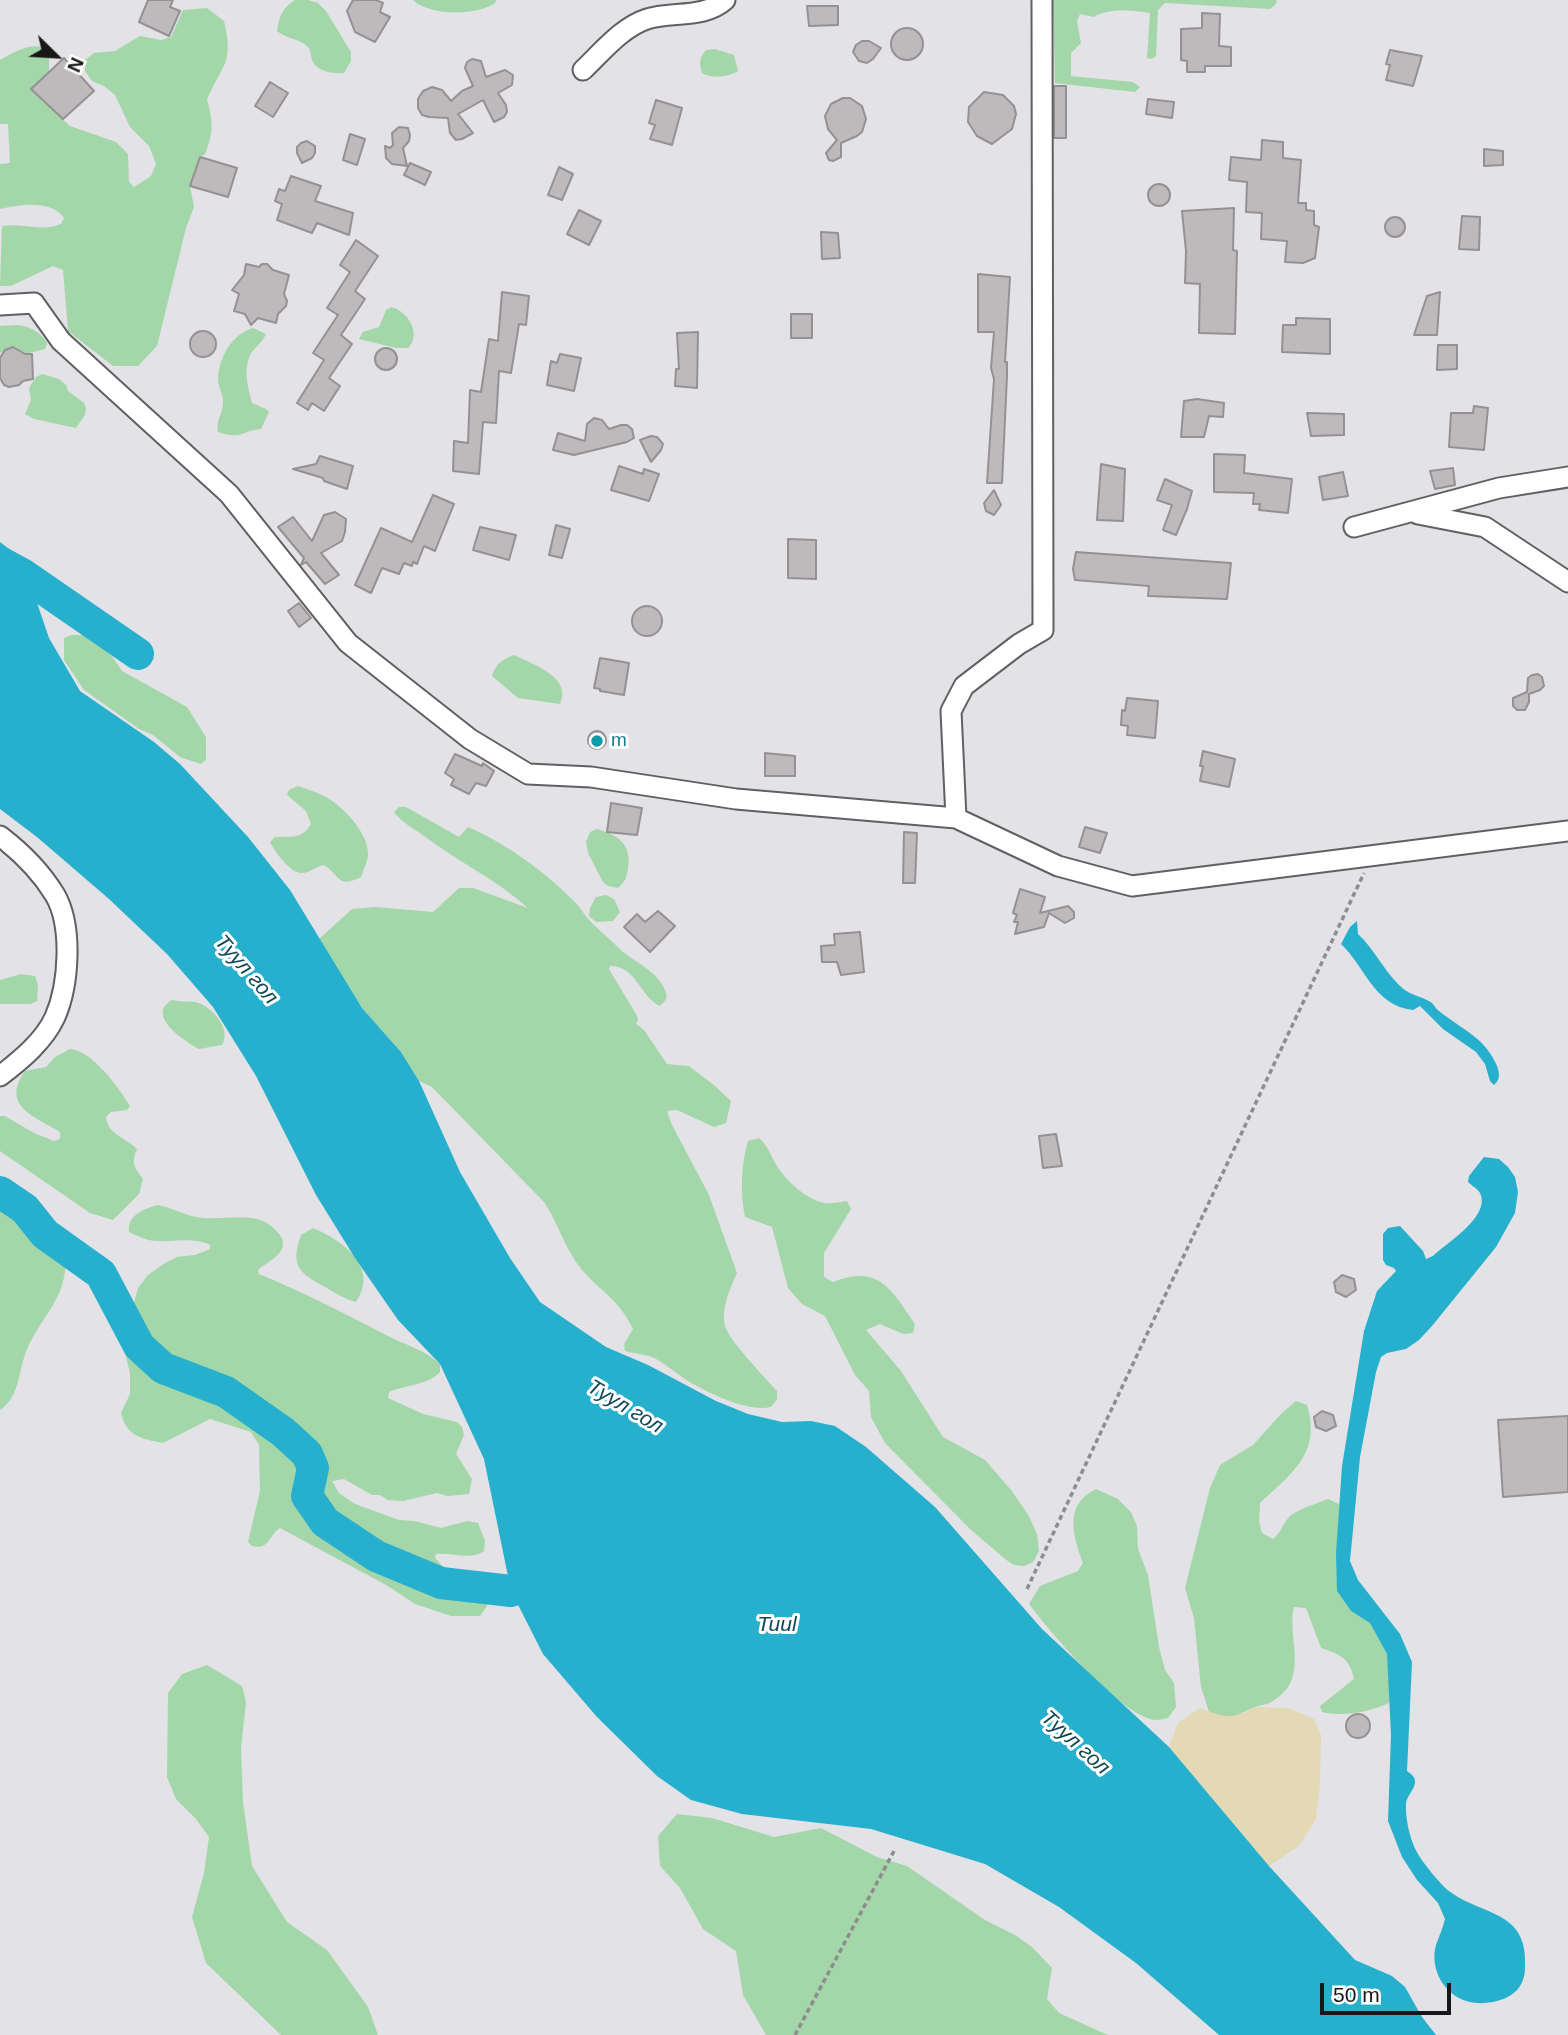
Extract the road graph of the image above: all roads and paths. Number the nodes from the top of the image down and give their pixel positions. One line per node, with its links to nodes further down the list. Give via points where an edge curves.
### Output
1 (725, 0): 3 (street, via 687,14 646,19 618,37)
2 (1042, 0): 9 (street, via 1043,629 964,686 951,711)
3 (583, 70)
4 (0, 305): 9 (street, via 34,303 61,341 229,494 348,643 470,739 528,774 591,777 736,799)
5 (1568, 477): 6 (street, via 1499,488)
6 (1410, 513): 7 (street); 8 (street, via 1485,527)
7 (1354, 527)
8 (1568, 582)
9 (956, 818): 12 (street, via 1058,866 1132,886)
10 (1568, 831): 12 (street)
11 (0, 836): 13 (street, via 22,853 56,897 68,940 64,986 54,1018 37,1044)
12 (1372, 855): 14 (path)
13 (0, 1076)
14 (1027, 1589)
15 (894, 1851): 16 (path)
16 (795, 2035)

